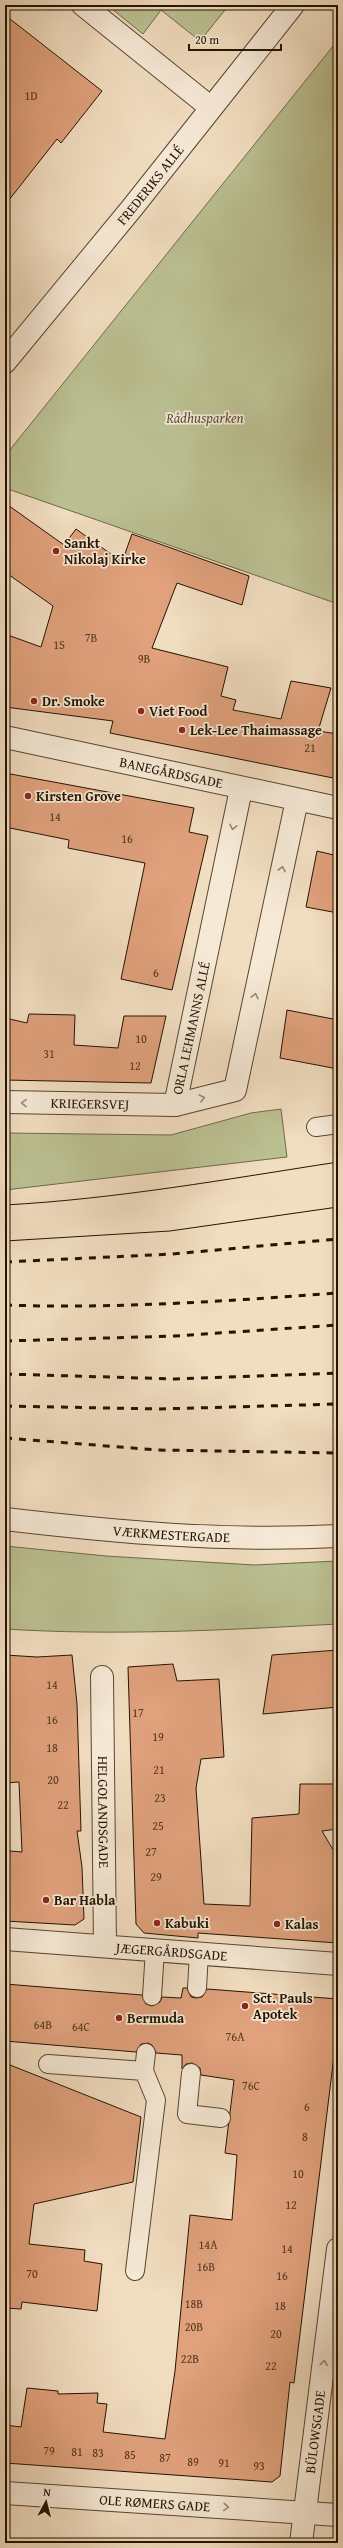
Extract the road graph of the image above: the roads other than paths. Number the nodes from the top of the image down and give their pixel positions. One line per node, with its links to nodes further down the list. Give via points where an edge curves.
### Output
1 (83, 5): 3 (street)
2 (293, 5): 3 (street, FREDERIKS ALLÉ)
3 (210, 107): 4 (street, FREDERIKS ALLÉ, via 132,208)
4 (5, 362)
5 (5, 736): 6 (street, BANEGÅRDSGADE)
6 (240, 789): 7 (street, BANEGÅRDSGADE); 10 (street, ORLA LEHMANNS ALLÉ, one-way to 10)
7 (297, 800): 8 (street, BANEGÅRDSGADE); 10 (street, ORLA LEHMANNS ALLÉ, one-way to 7, via 235,1090)
8 (338, 808)
9 (5, 1102): 10 (street, KRIEGERSVEJ, one-way to 9)
10 (175, 1105)
11 (338, 1124): 12 (lane)
12 (316, 1127)
13 (5, 1519): 14 (street, VÆRKMESTERGADE, via 121,1532 190,1536)
14 (338, 1536)
15 (102, 1677): 17 (street, HELGOLANDSGADE)
16 (5, 1939): 17 (street, JÆGERGÅRDSGADE)
17 (105, 1946): 18 (street, JÆGERGÅRDSGADE)
18 (155, 1950): 19 (street, JÆGERGÅRDSGADE); 22 (lane)
19 (200, 1953): 20 (street, JÆGERGÅRDSGADE); 21 (lane)
20 (338, 1964)
21 (197, 1988)
22 (152, 1996)
23 (146, 2052): 25 (lane)
24 (48, 2064): 25 (lane)
25 (144, 2071): 29 (lane, via 156,2100)
26 (191, 2073): 27 (lane, via 187,2114)
27 (220, 2118)
28 (338, 2249): 31 (street, BÜLOWSGADE, one-way to 28)
29 (135, 2271)
30 (5, 2493): 31 (street, OLE RØMERS GADE, one-way to 31)
31 (305, 2513): 32 (street, OLE RØMERS GADE); 33 (street, BÜLOWSGADE)
32 (338, 2516)
33 (301, 2543)

